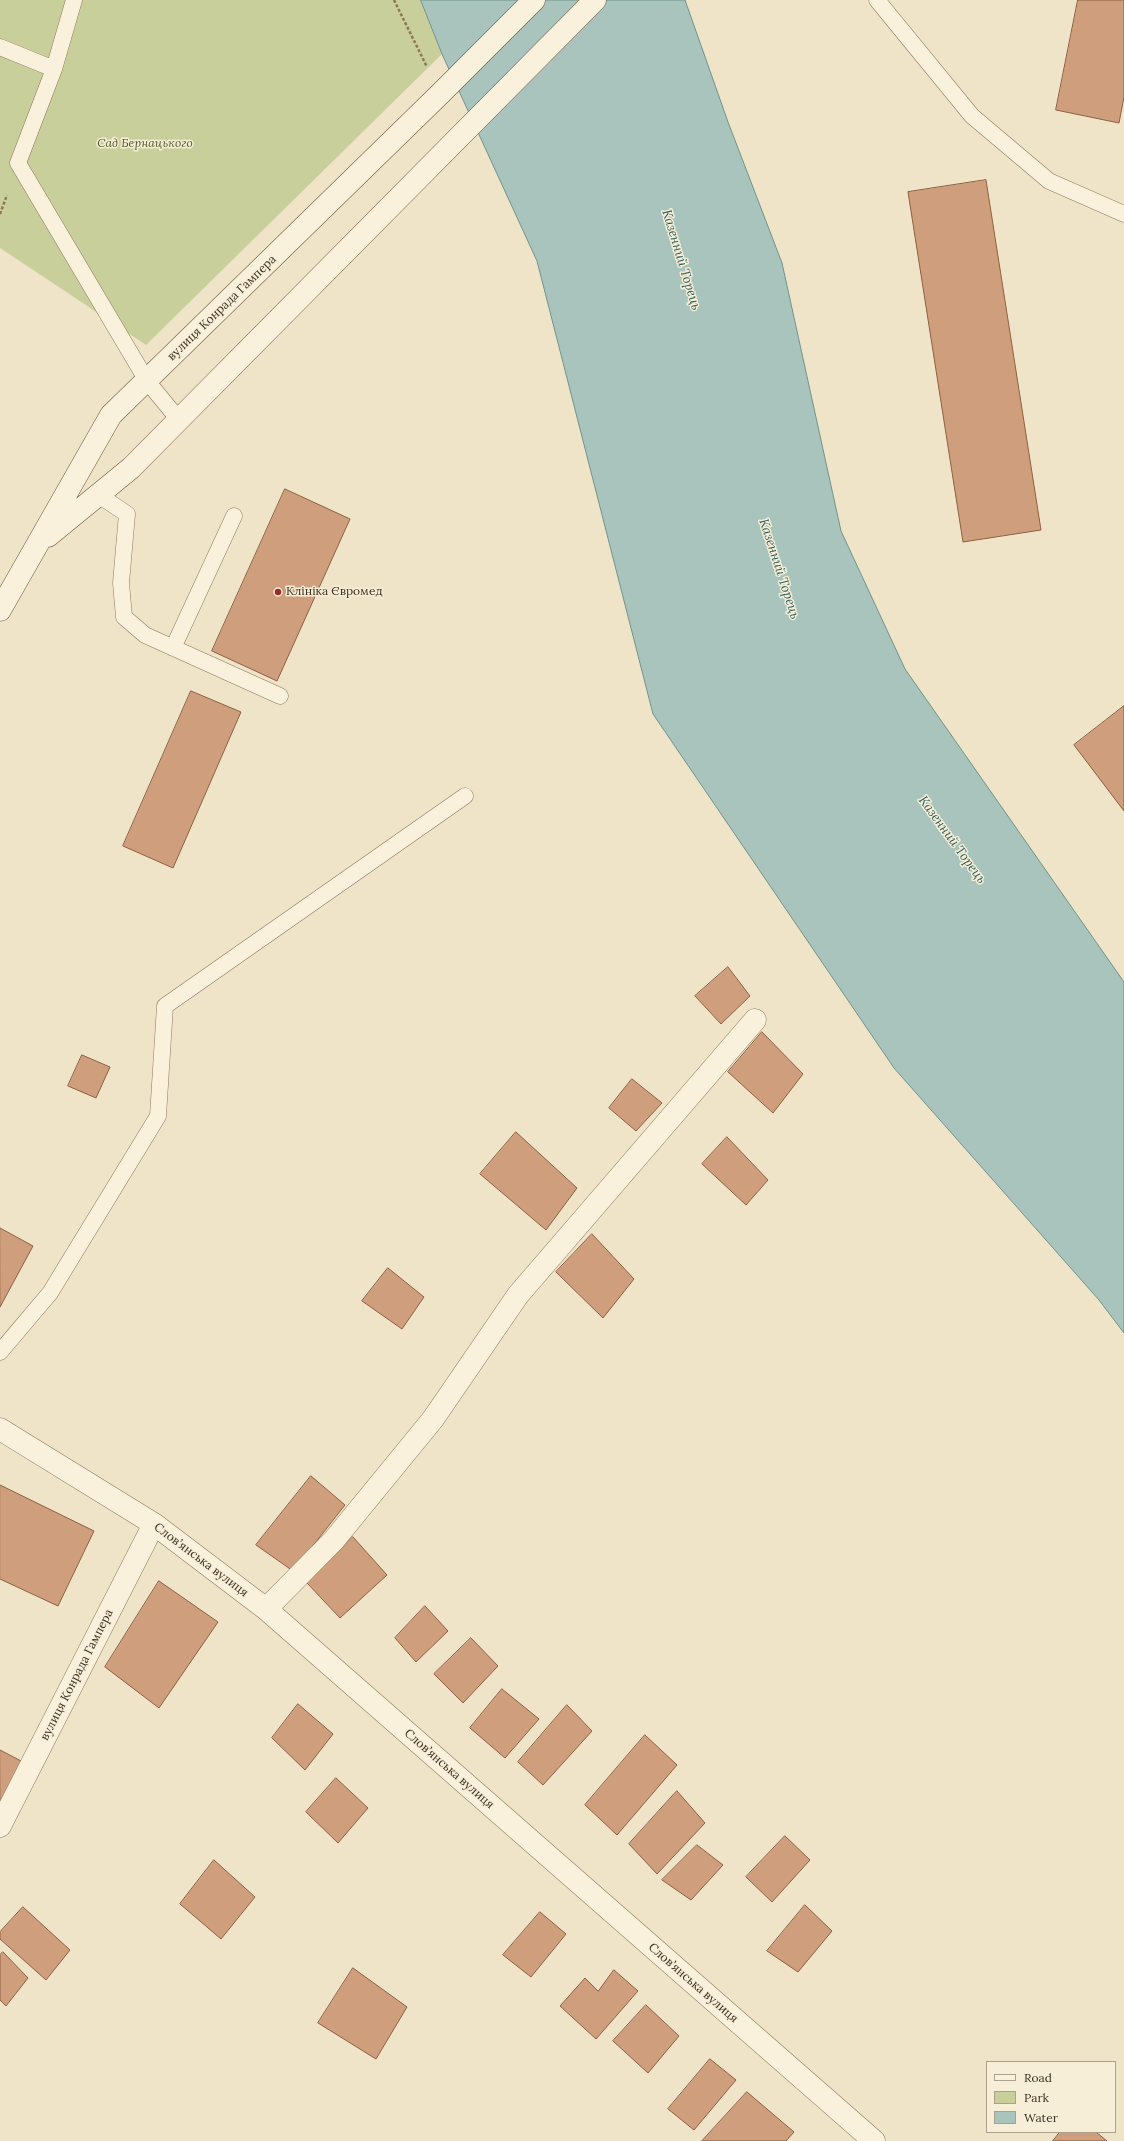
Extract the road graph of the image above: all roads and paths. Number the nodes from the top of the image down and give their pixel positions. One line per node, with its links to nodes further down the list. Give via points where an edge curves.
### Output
1 (74, 0): 7 (lane)
2 (394, 0): 8 (path)
3 (534, 0): 8 (street, вулиця Конрада Гампера)
4 (595, 0): 11 (street, вулиця Конрада Гампера)
5 (877, 0): 9 (lane, via 972,116 1049,181)
6 (0, 47): 7 (lane)
7 (54, 69): 10 (lane, via 18,163)
8 (440, 94): 10 (street, вулиця Конрада Гампера)
9 (1124, 214)
10 (147, 381): 11 (lane); 14 (street, вулиця Конрада Гампера, via 111,415)
11 (179, 420): 12 (street, вулиця Конрада Гампера, via 131,468)
12 (97, 494): 14 (street, вулиця Конрада Гампера); 16 (lane, via 127,514 121,583 124,618 145,635)
13 (234, 516): 16 (lane)
14 (35, 546): 15 (street, вулиця Конрада Гампера)
15 (0, 610)
16 (173, 648): 17 (lane)
17 (280, 696)
18 (465, 796): 20 (lane, via 165,1006 158,1116 50,1294)
19 (755, 1020): 23 (street, via 518,1295 433,1419 334,1540)
20 (0, 1352)
21 (0, 1429): 22 (street, Слов’янська вулиця)
22 (154, 1524): 23 (street, Слов’янська вулиця); 24 (street, вулиця Конрада Гампера)
23 (266, 1609): 25 (street, Слов’янська вулиця)
24 (0, 1826)
25 (869, 2140)

